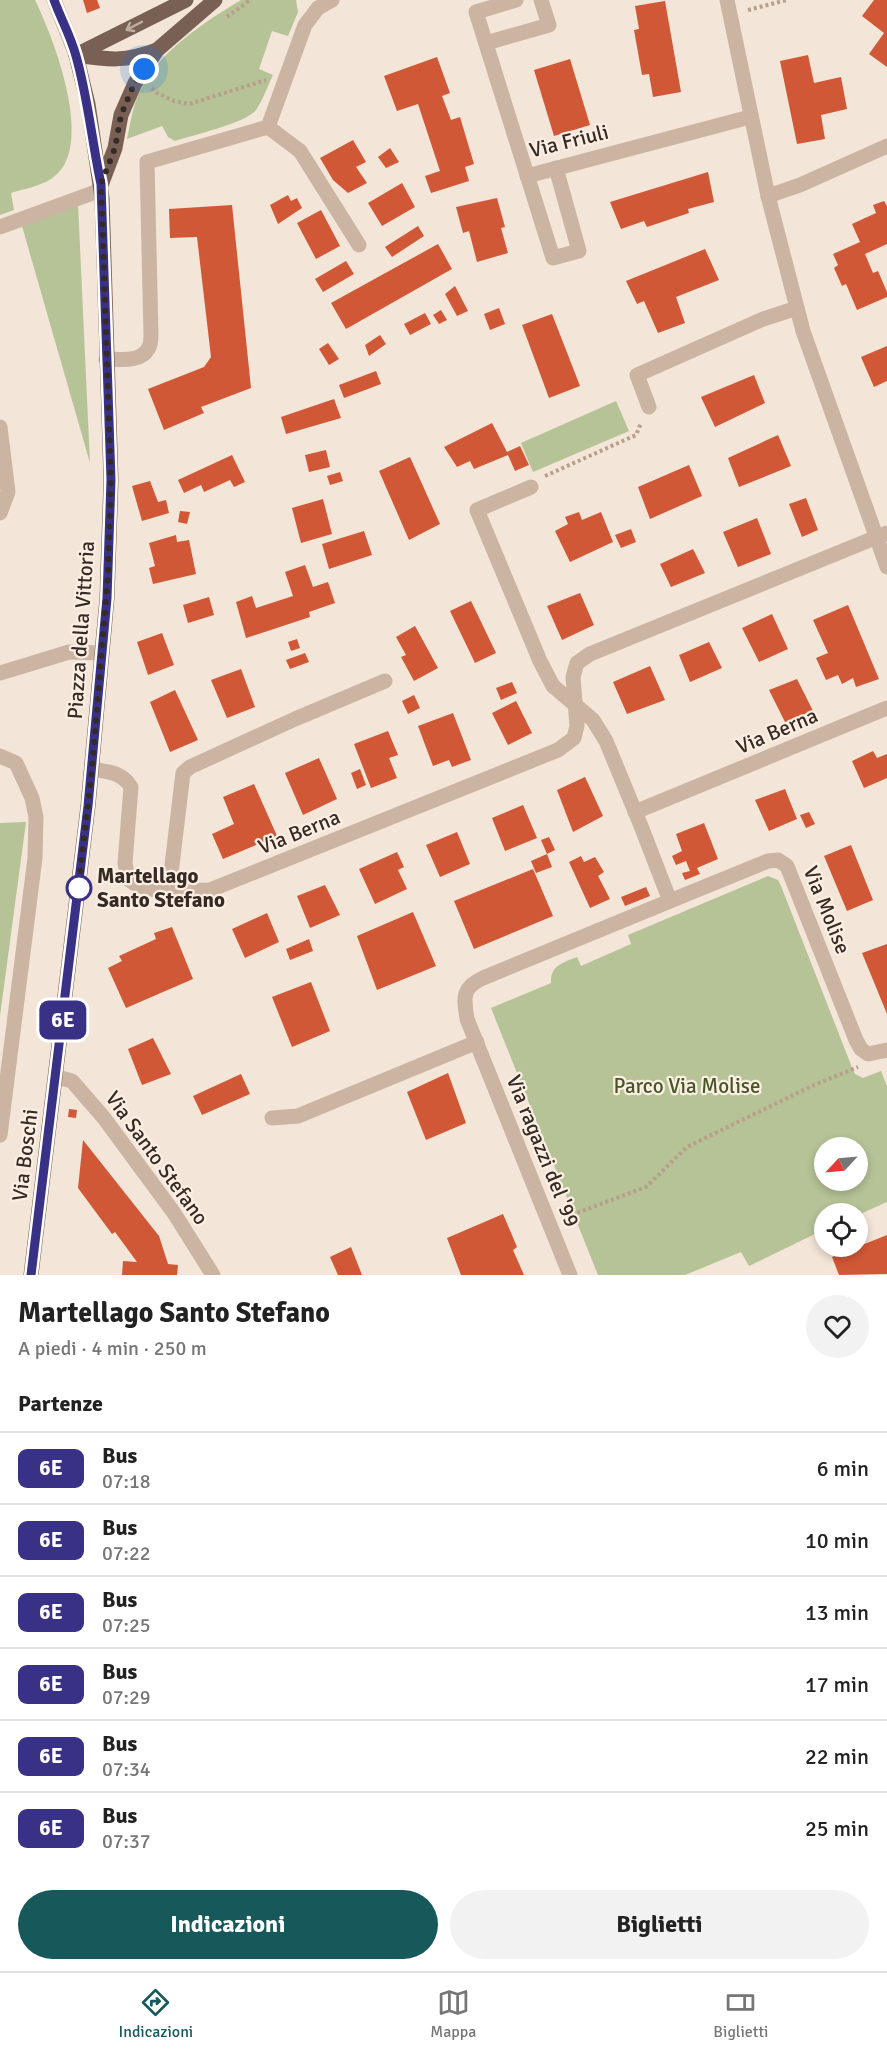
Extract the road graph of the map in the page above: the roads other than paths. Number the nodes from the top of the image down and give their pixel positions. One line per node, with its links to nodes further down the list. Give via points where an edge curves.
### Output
1 (54, 0): 10 (street, Piazza della Vittoria)
2 (186, 0): 10 (main road, one-way to 10)
3 (215, 0): 9 (main road, Piazza della Vittoria)
4 (332, 0): 12 (street, via 305,25)
5 (516, 0): 8 (street, Via Friuli, via 476,12)
6 (542, 0): 8 (street, via 549,25)
7 (727, 0): 11 (street)
8 (486, 43): 15 (street, Via Friuli)
9 (157, 50): 10 (main road, Piazza della Vittoria, via 139,57 109,60); 16 (main road, Piazza della Vittoria, via 135,82 121,115 115,148)
10 (76, 55): 16 (main road, Piazza della Vittoria)
11 (750, 117): 14 (street, Via Friuli); 17 (street)
12 (268, 127): 19 (street, via 300,151); 21 (street, via 147,162 150,342 141,356)
13 (887, 147): 17 (street)
14 (556, 168): 15 (street, Via Friuli); 15 (street, via 579,251 552,258)
15 (527, 176)
16 (101, 187): 18 (street); 21 (main road, Piazza della Vittoria)
17 (768, 196): 20 (street)
18 (0, 227)
19 (359, 245)
20 (797, 308): 22 (street, via 637,375); 26 (street)
21 (106, 359): 28 (main road, Piazza della Vittoria, via 111,480)
22 (649, 407)
23 (0, 427): 25 (street, via 8,492)
24 (531, 487): 31 (street, via 477,510 540,661 554,686)
25 (0, 513)
26 (882, 535): 27 (street); 31 (street, Via Berna, via 590,654 577,663)
27 (887, 567)
28 (102, 653): 29 (street, via 69,652); 34 (main road, Piazza della Vittoria)
29 (0, 673)
30 (385, 681): 36 (street, via 183,773)
31 (574, 703): 35 (street, via 593,720 606,741); 36 (street, Via Berna, via 576,732 558,750 210,890)
32 (887, 708): 35 (street, Via Berna)
33 (0, 756): 42 (street, via 16,763 36,817 35,858)
34 (92, 769): 36 (street, Via Berna, via 120,775 131,787 124,863 128,879 142,887); 40 (main road, Piazza della Vittoria)
35 (635, 812): 37 (street)
36 (169, 890)
37 (670, 901): 38 (street, Via ragazzi del '99, via 471,984 465,1002); 39 (street, Via Molise, via 768,861 778,860 787,866 856,1040 868,1054)
38 (477, 1042): 41 (street, via 298,1116); 45 (street, Via ragazzi del '99)
39 (887, 1050)
40 (57, 1077): 43 (main road, Via Boschi); 44 (street, Via Santo Stefano, via 72,1081 104,1118 174,1213)
41 (272, 1118)
42 (0, 1135)
43 (32, 1275)
44 (213, 1275)
45 (570, 1275)

